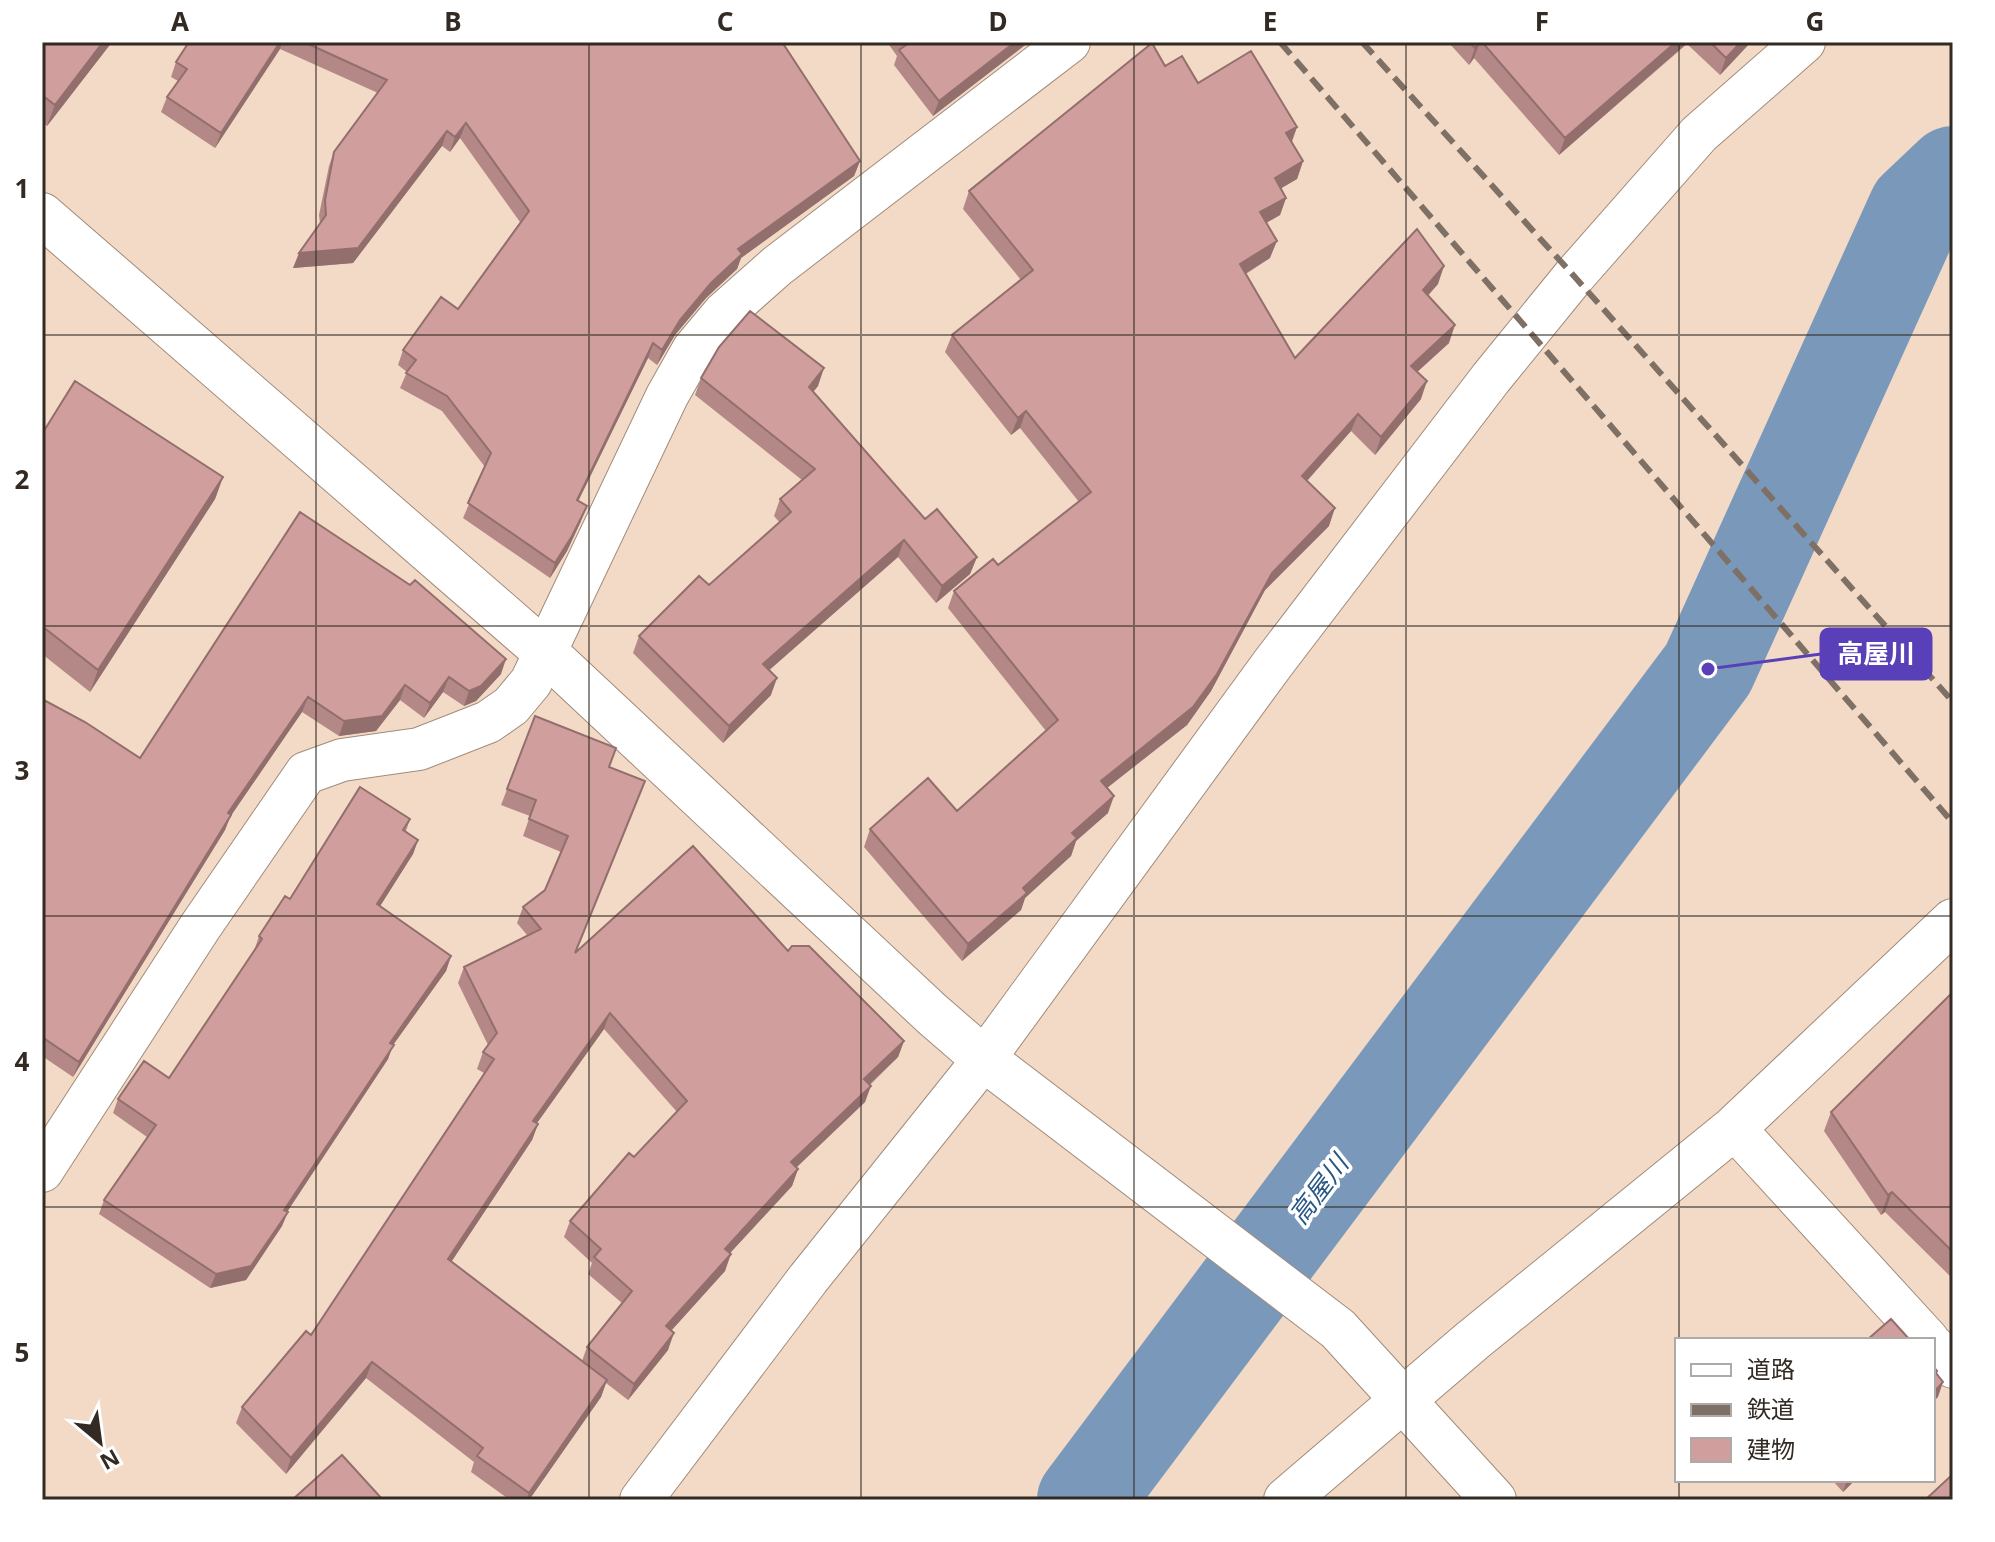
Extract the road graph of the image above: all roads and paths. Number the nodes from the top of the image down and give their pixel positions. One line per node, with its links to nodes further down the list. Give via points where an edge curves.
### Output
1 (1069, 42): 4 (street, via 777,266 724,313 693,350 667,396)
2 (1804, 42): 6 (street, via 1699,134 1491,378 1274,662)
3 (42, 215): 4 (street)
4 (544, 651): 6 (street); 8 (street, via 531,682 488,722 419,749 342,760 306,773)
5 (1953, 921): 7 (street)
6 (992, 1065): 12 (street, via 1338,1329); 13 (street, via 808,1279)
7 (1734, 1128): 9 (street); 12 (street)
8 (42, 1171)
9 (1926, 1338)
10 (1935, 1348): 11 (street)
11 (1953, 1367)
12 (1403, 1398): 14 (street); 15 (street)
13 (641, 1500)
14 (1286, 1500)
15 (1494, 1500)

